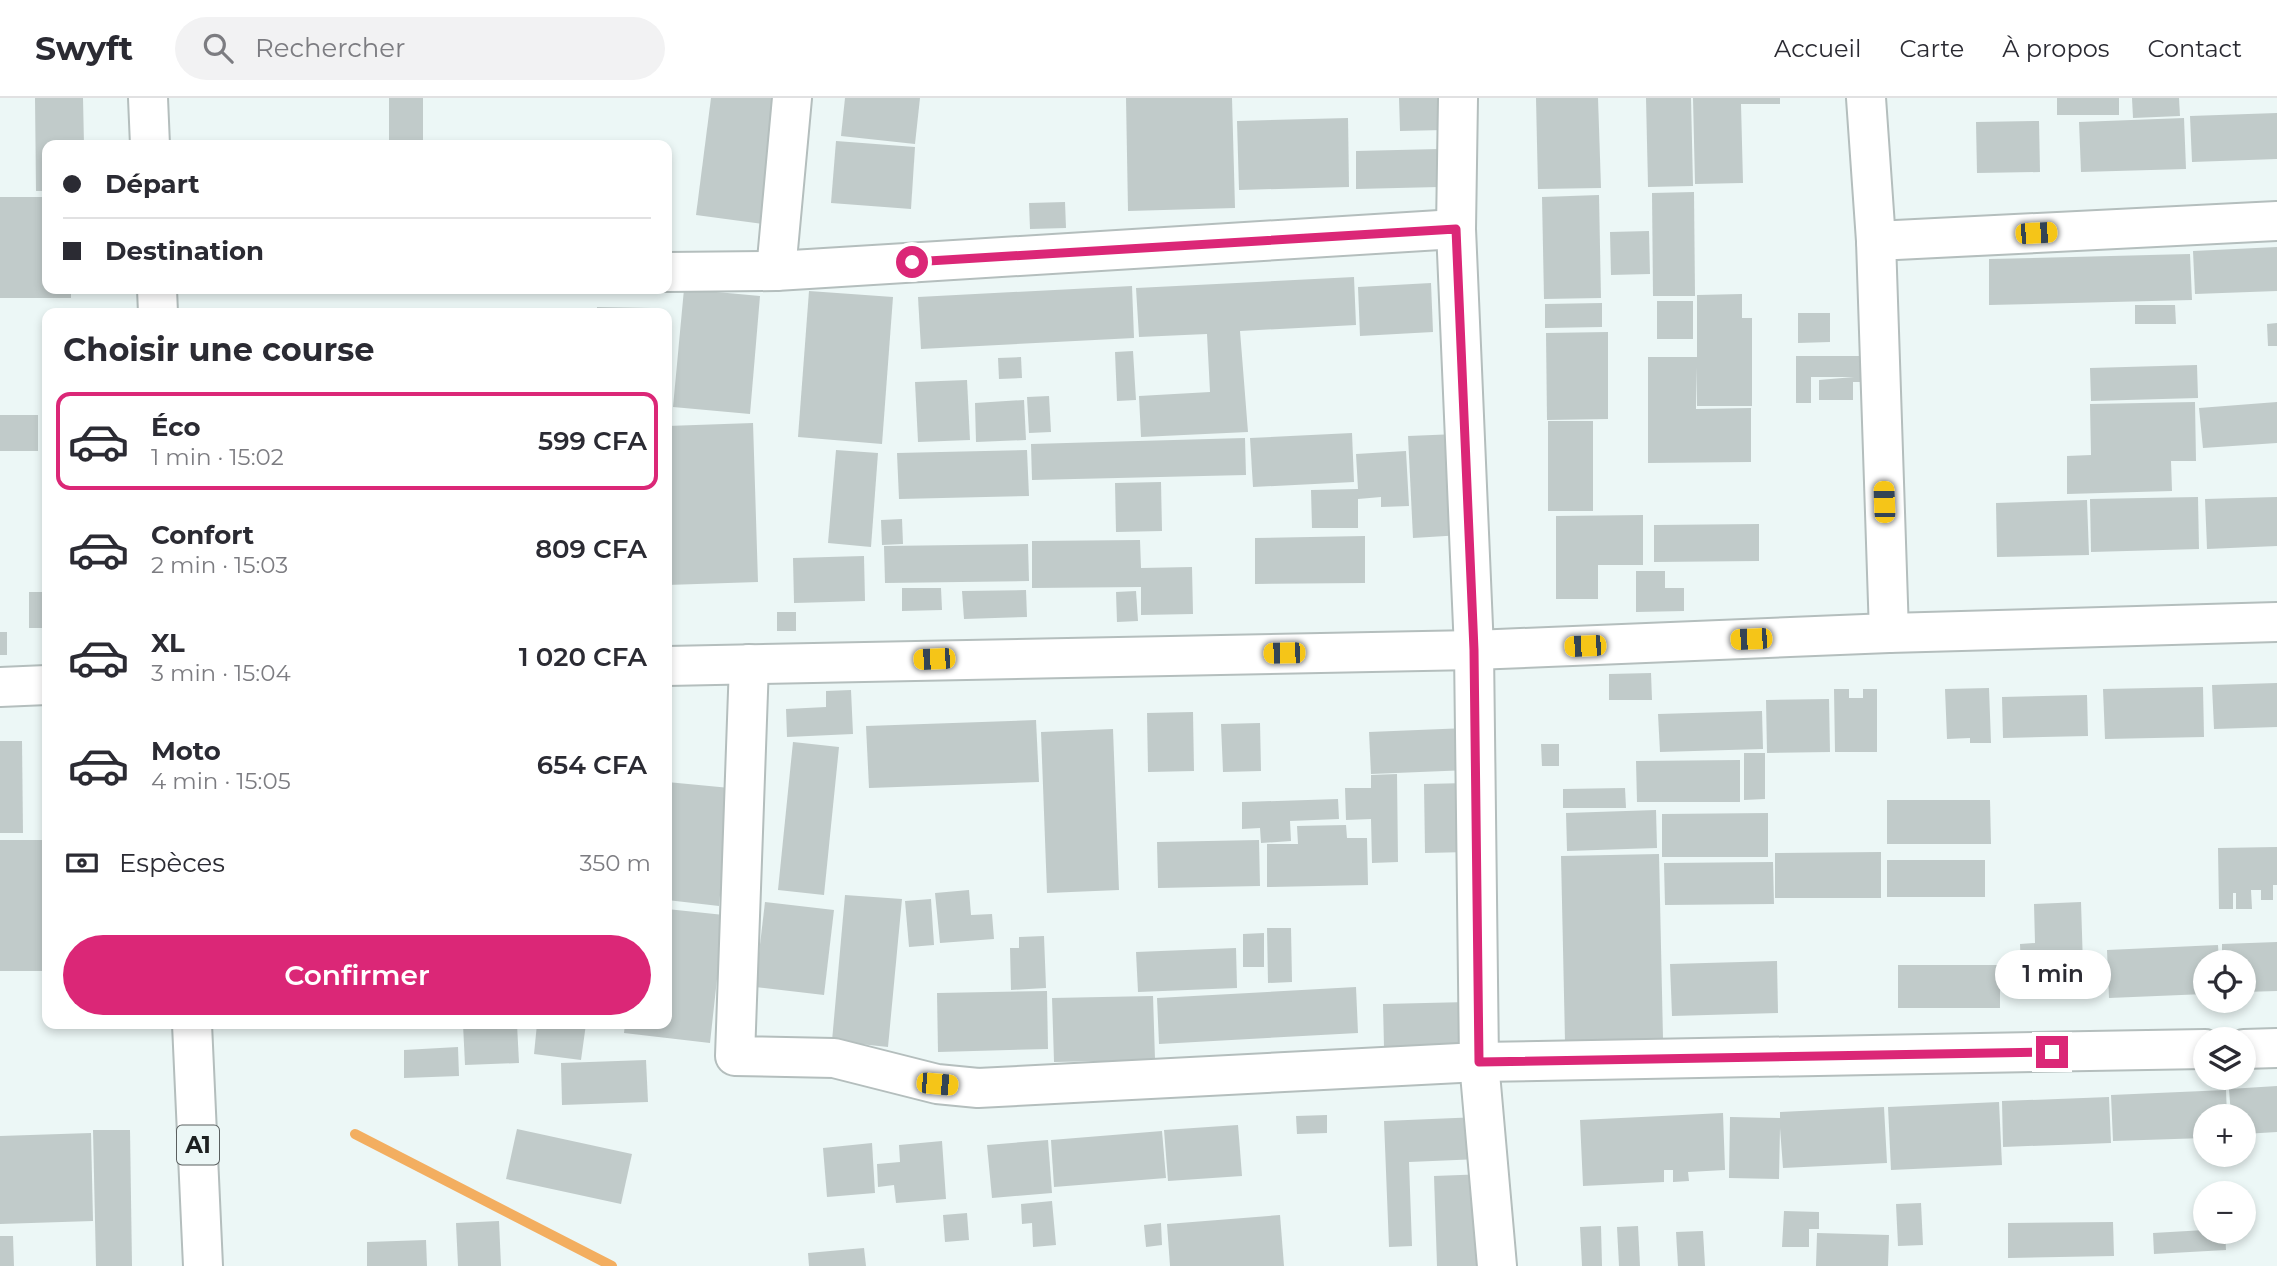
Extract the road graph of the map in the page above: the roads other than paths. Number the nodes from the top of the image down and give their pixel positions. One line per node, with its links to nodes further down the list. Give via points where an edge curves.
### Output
1 (148, 98): 5 (street)
2 (792, 98): 9 (street)
3 (1458, 98): 7 (street)
4 (1866, 98): 8 (street)
5 (150, 140)
6 (2277, 221): 8 (street)
7 (1456, 229): 9 (street); 13 (street)
8 (1875, 241): 12 (street)
9 (776, 271): 10 (street)
10 (672, 272)
11 (2277, 622): 12 (street)
12 (1889, 633): 13 (street)
13 (1474, 650): 14 (street); 22 (street)
14 (749, 664): 15 (street); 22 (street, via 735,1056 834,1058 926,1082 978,1088)
15 (672, 666)
16 (42, 685): 17 (street)
17 (0, 687)
18 (192, 1029): 23 (street, A1)
19 (2277, 1048): 21 (street)
20 (2193, 1049): 22 (street)
21 (2256, 1049)
22 (1479, 1062): 24 (street)
23 (203, 1266)
24 (1497, 1266)

